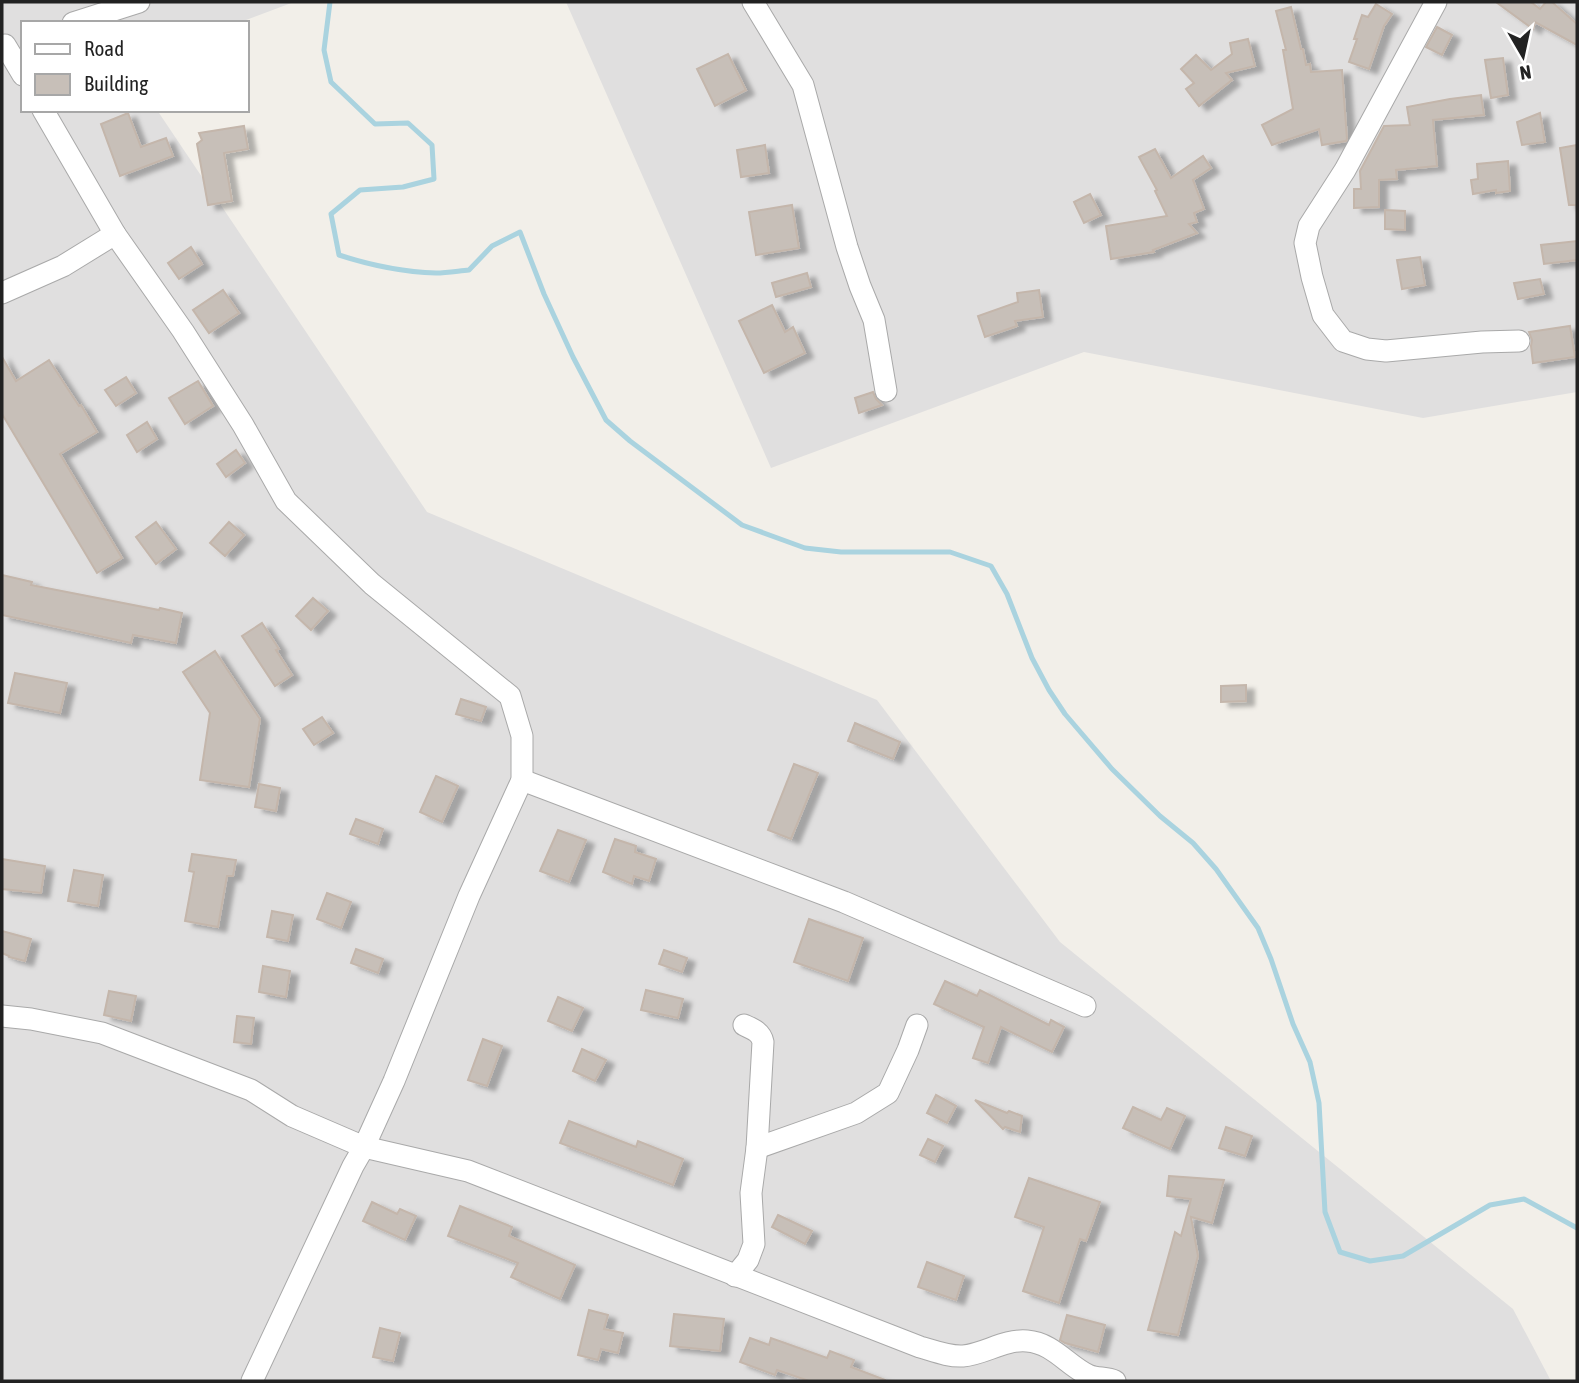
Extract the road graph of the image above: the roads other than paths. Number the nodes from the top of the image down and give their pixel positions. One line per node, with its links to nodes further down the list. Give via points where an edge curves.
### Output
1 (139, 2): 4 (street)
2 (753, 2): 11 (street, via 803,85 847,247 874,320)
3 (1435, 2): 10 (street, via 1345,170 1309,226 1305,243 1312,277 1323,315 1343,341 1367,349)
4 (80, 21)
5 (10, 43): 6 (street)
6 (21, 70)
7 (44, 112): 8 (street)
8 (115, 234): 9 (street, via 63,266); 12 (street, via 243,425 286,501 372,584 510,696 522,736)
9 (2, 293)
10 (1519, 341)
11 (886, 391)
12 (522, 780): 13 (street, via 844,902); 17 (street)
13 (1085, 1006)
14 (2, 1016): 17 (street, via 102,1033 251,1090 292,1116)
15 (744, 1025): 18 (street, via 762,1036 763,1042)
16 (917, 1025): 18 (street, via 888,1093 856,1113)
17 (364, 1147): 19 (street, via 468,1171); 20 (street)
18 (757, 1148): 19 (street, via 751,1194 754,1244)
19 (735, 1276): 21 (street, via 920,1347 955,1356 1008,1342 1038,1343 1085,1374)
20 (252, 1381)
21 (1115, 1381)

